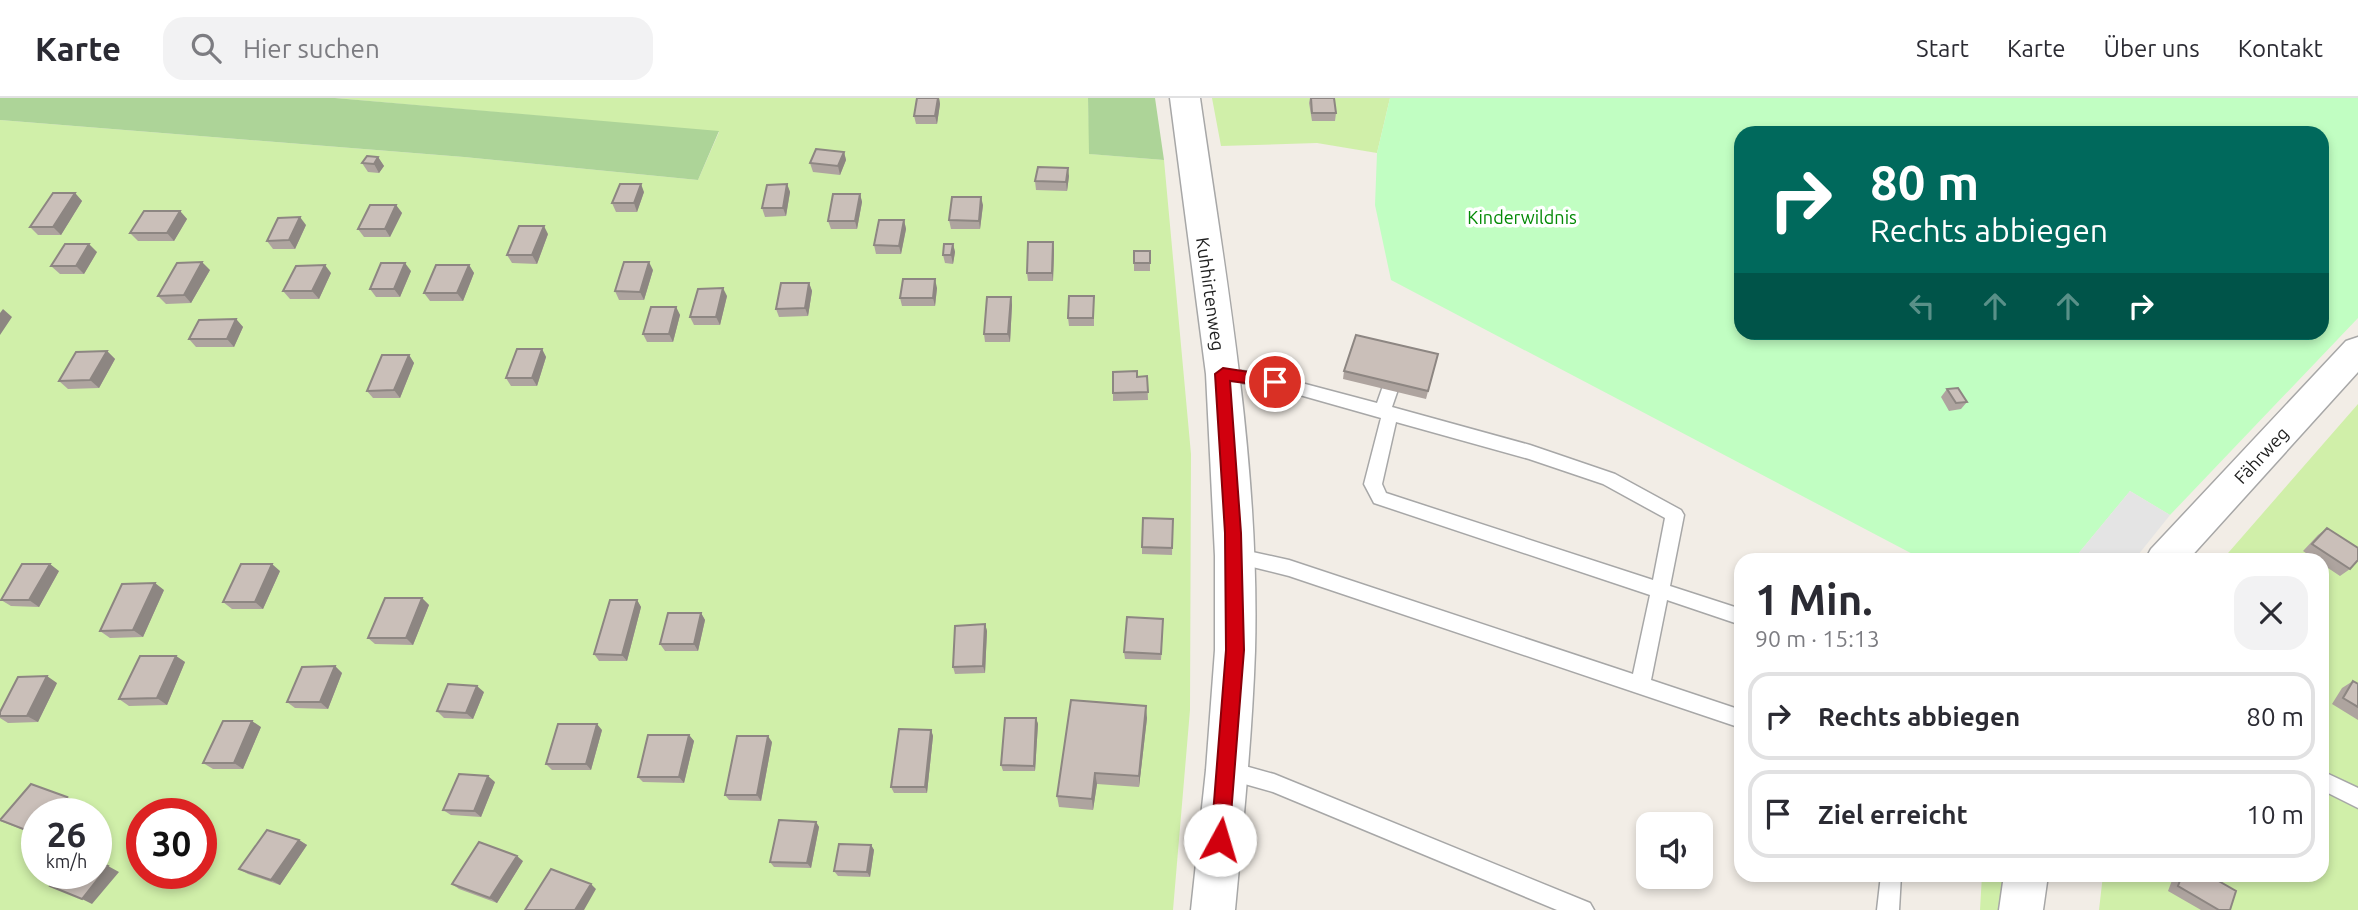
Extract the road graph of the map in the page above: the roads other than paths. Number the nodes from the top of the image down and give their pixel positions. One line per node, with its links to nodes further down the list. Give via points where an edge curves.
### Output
1 (1185, 98): 4 (street, Kuhhirtenweg)
2 (1404, 350): 5 (lane)
3 (2358, 350): 6 (street, Fährweg)
4 (1223, 374): 5 (lane, via 1275,382); 7 (street, Kuhhirtenweg)
5 (1386, 413): 8 (lane, via 1373,484 1380,498); 8 (lane, via 1530,452 1609,480 1675,515)
6 (2170, 553)
7 (1234, 556): 10 (lane, via 1289,568); 12 (street, Kuhhirtenweg, via 1235,650)
8 (1660, 590): 9 (lane); 10 (lane)
9 (1734, 615)
10 (1640, 685): 11 (lane)
11 (1734, 717)
12 (1227, 770): 17 (street, Kuhhirtenweg); 18 (lane, via 1274,783)
13 (2329, 784): 14 (lane)
14 (2358, 798)
15 (1890, 882): 19 (lane)
16 (2025, 882): 20 (street)
17 (1213, 910)
18 (1583, 910)
19 (1888, 910)
20 (2021, 910)

